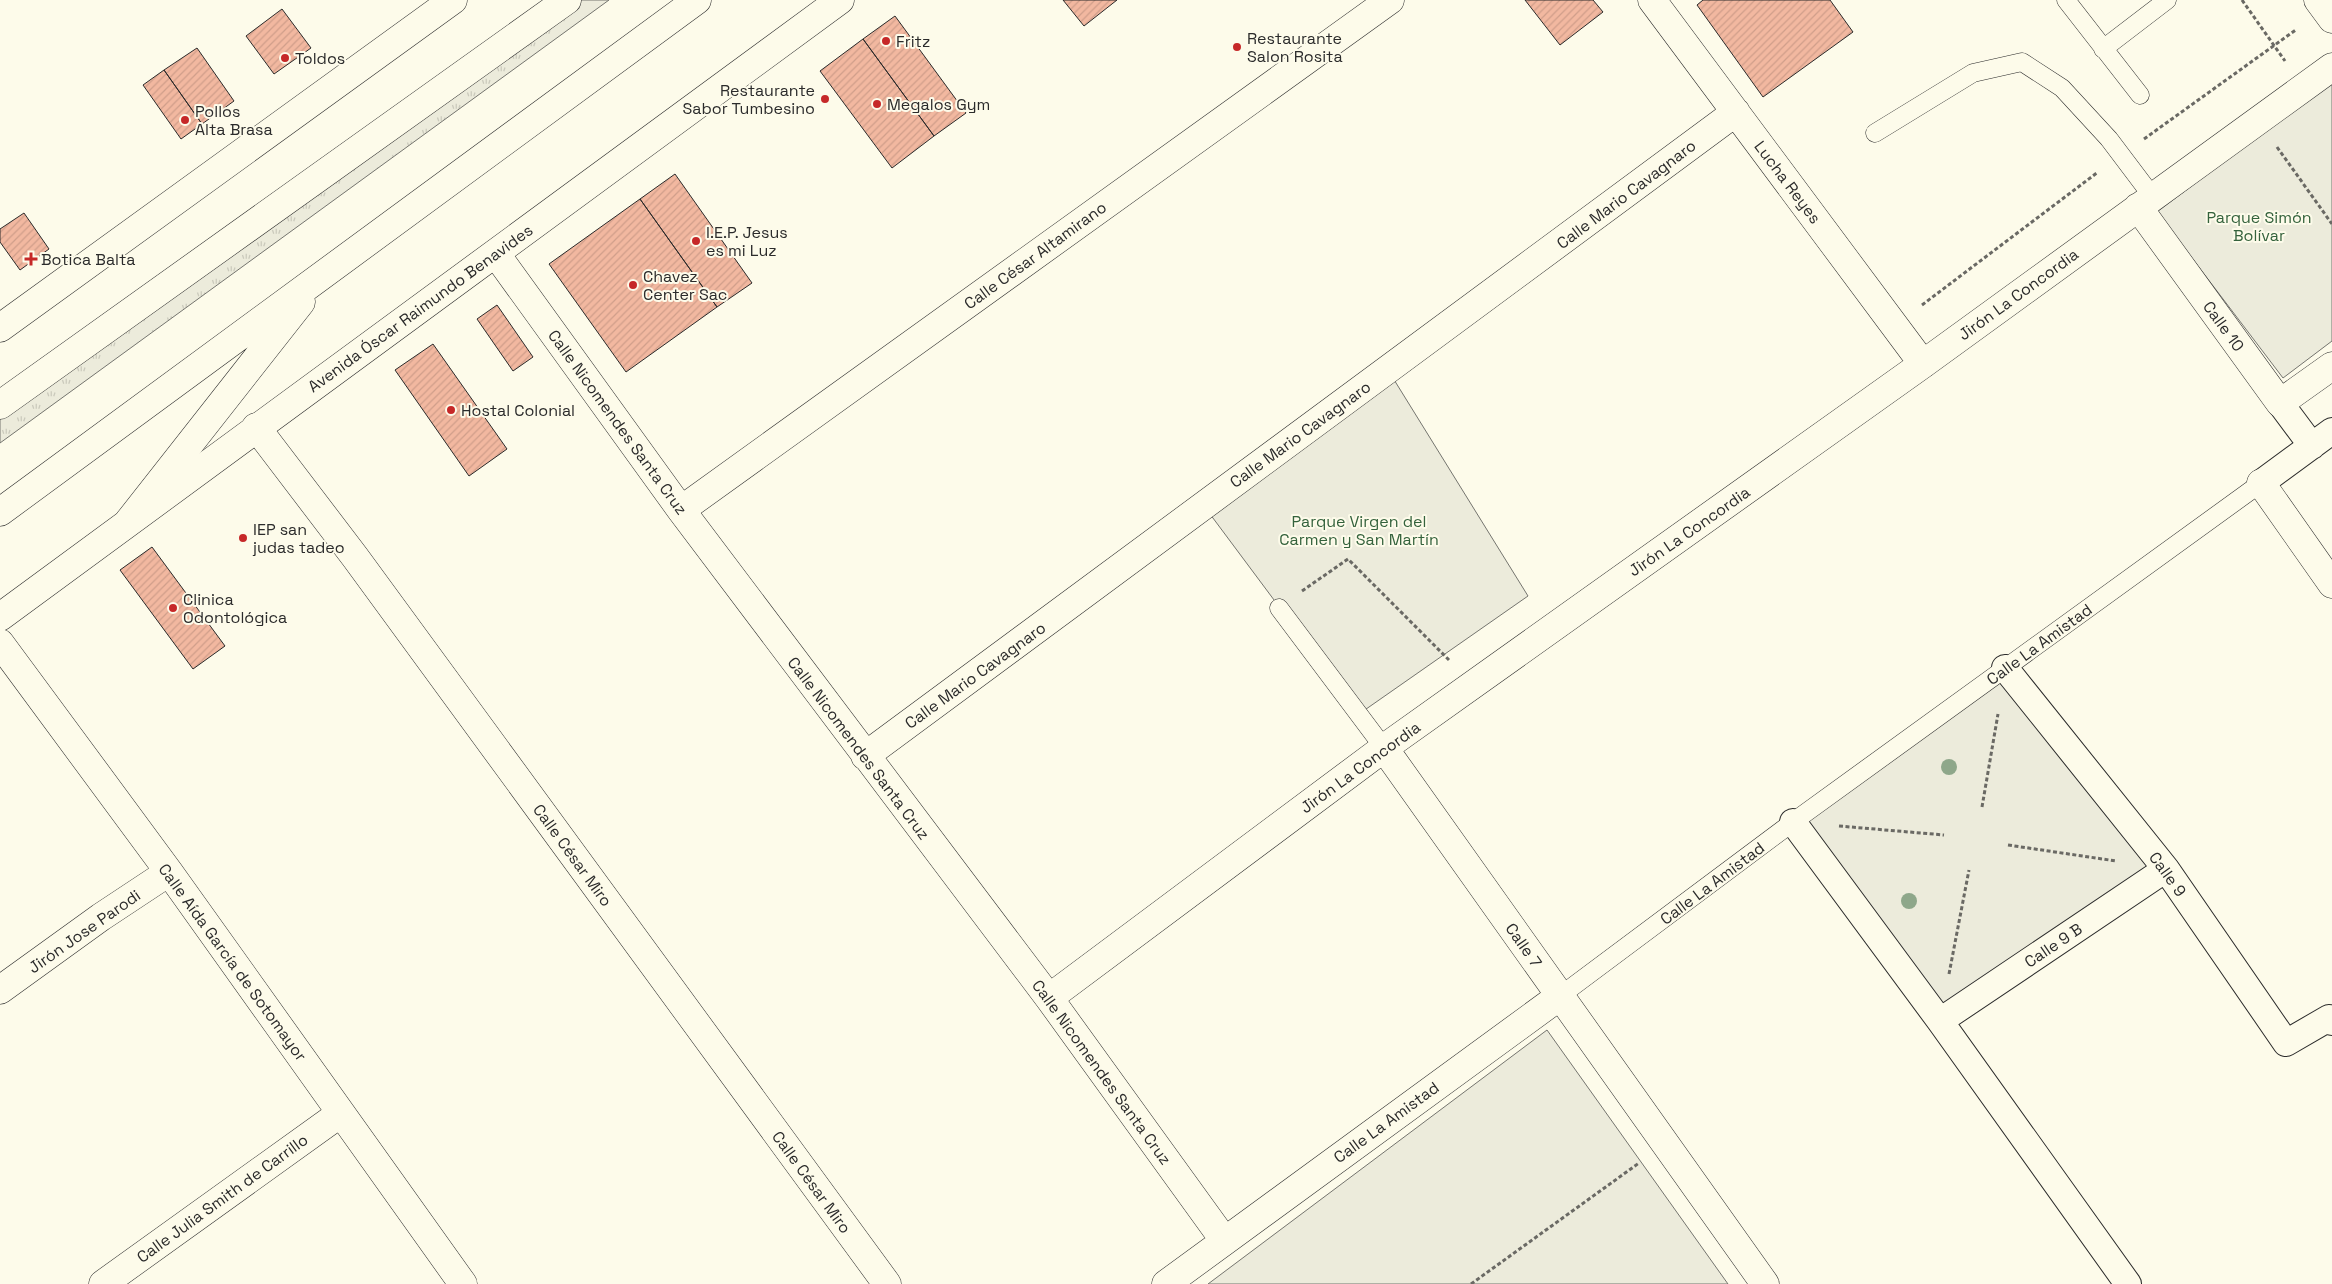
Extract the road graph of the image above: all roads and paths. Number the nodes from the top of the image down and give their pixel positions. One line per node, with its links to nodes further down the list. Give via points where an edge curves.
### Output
1 (453, 0): 23 (street)
2 (567, 0): 27 (street)
3 (697, 0): 22 (street)
4 (840, 0): 21 (street, Avenida Óscar Raimundo Benavides)
5 (1390, 0): 31 (street, Calle César Altamirano)
6 (1652, 0): 16 (street, Lucha Reyes)
7 (2066, 0): 12 (lane)
8 (2167, 0): 12 (lane)
9 (2242, 0): 14 (path)
10 (2318, 0): 11 (street)
11 (2332, 19)
12 (2104, 49): 15 (lane)
13 (2332, 67): 14 (street, Jirón La Concordia)
14 (2304, 88): 17 (street, Jirón La Concordia)
15 (2140, 95)
16 (1736, 112): 24 (street, Lucha Reyes); 41 (street, Calle Mario Cavagnaro)
17 (2258, 121): 19 (street, Jirón La Concordia); 20 (path)
18 (1875, 133): 19 (lane, via 1973,73 2022,62 2062,88 2109,139)
19 (2145, 202): 24 (street, Jirón La Concordia); 26 (street, Calle 10)
20 (2332, 224)
21 (496, 254): 28 (street, Avenida Óscar Raimundo Benavides); 31 (street, Calle Nicomendes Santa Cruz)
22 (323, 274): 32 (street); 33 (street)
23 (0, 328)
24 (1923, 364): 39 (street, Jirón La Concordia)
25 (2332, 366): 26 (street)
26 (2280, 404): 29 (street, Calle 10)
27 (0, 405)
28 (256, 427): 33 (street, Avenida Óscar Raimundo Benavides); 59 (street, Calle César Miro, via 355,557)
29 (2322, 438): 30 (street)
30 (2260, 483): 34 (street); 38 (lane, Calle La Amistad)
31 (681, 510): 41 (street, Calle Nicomendes Santa Cruz)
32 (0, 512)
33 (129, 521): 36 (street, Avenida Óscar Raimundo Benavides)
34 (2332, 584)
35 (1280, 608): 39 (path, via 1348,559); 40 (lane, Calle 7)
36 (0, 617)
37 (0, 643): 48 (street, Calle Aída García de Sotomayor)
38 (2005, 668): 42 (path); 43 (lane, Calle La Amistad); 46 (street, Calle 9)
39 (1474, 684): 40 (street, Jirón La Concordia)
40 (1384, 748): 50 (street, Calle 7); 51 (street, Jirón La Concordia)
41 (865, 756): 51 (street, Calle Nicomendes Santa Cruz)
42 (1982, 807)
43 (1793, 822): 44 (path); 50 (lane, Calle La Amistad); 52 (street)
44 (1944, 835)
45 (2008, 845): 46 (path)
46 (2166, 869): 52 (street, Calle 9 B); 53 (street, Calle 9, via 2286,1043 2329,1018)
47 (1969, 870): 52 (path)
48 (169, 872): 49 (street, Jirón Jose Parodi); 54 (street, Calle Aída García de Sotomayor)
49 (0, 990)
50 (1560, 996): 55 (street, Calle 7); 56 (street, Calle La Amistad)
51 (1049, 998): 56 (street, Calle Nicomendes Santa Cruz)
52 (1940, 1021): 63 (street)
53 (2332, 1022)
54 (341, 1113): 57 (street, Calle Julia Smith de Carrillo); 58 (street, Calle Aída García de Sotomayor)
55 (1664, 1145): 61 (path); 62 (street, Calle 7)
56 (1224, 1240): 60 (street, Calle La Amistad)
57 (104, 1284)
58 (463, 1284)
59 (887, 1284)
60 (1166, 1284)
61 (1471, 1284)
62 (1765, 1284)
63 (2128, 1284)

